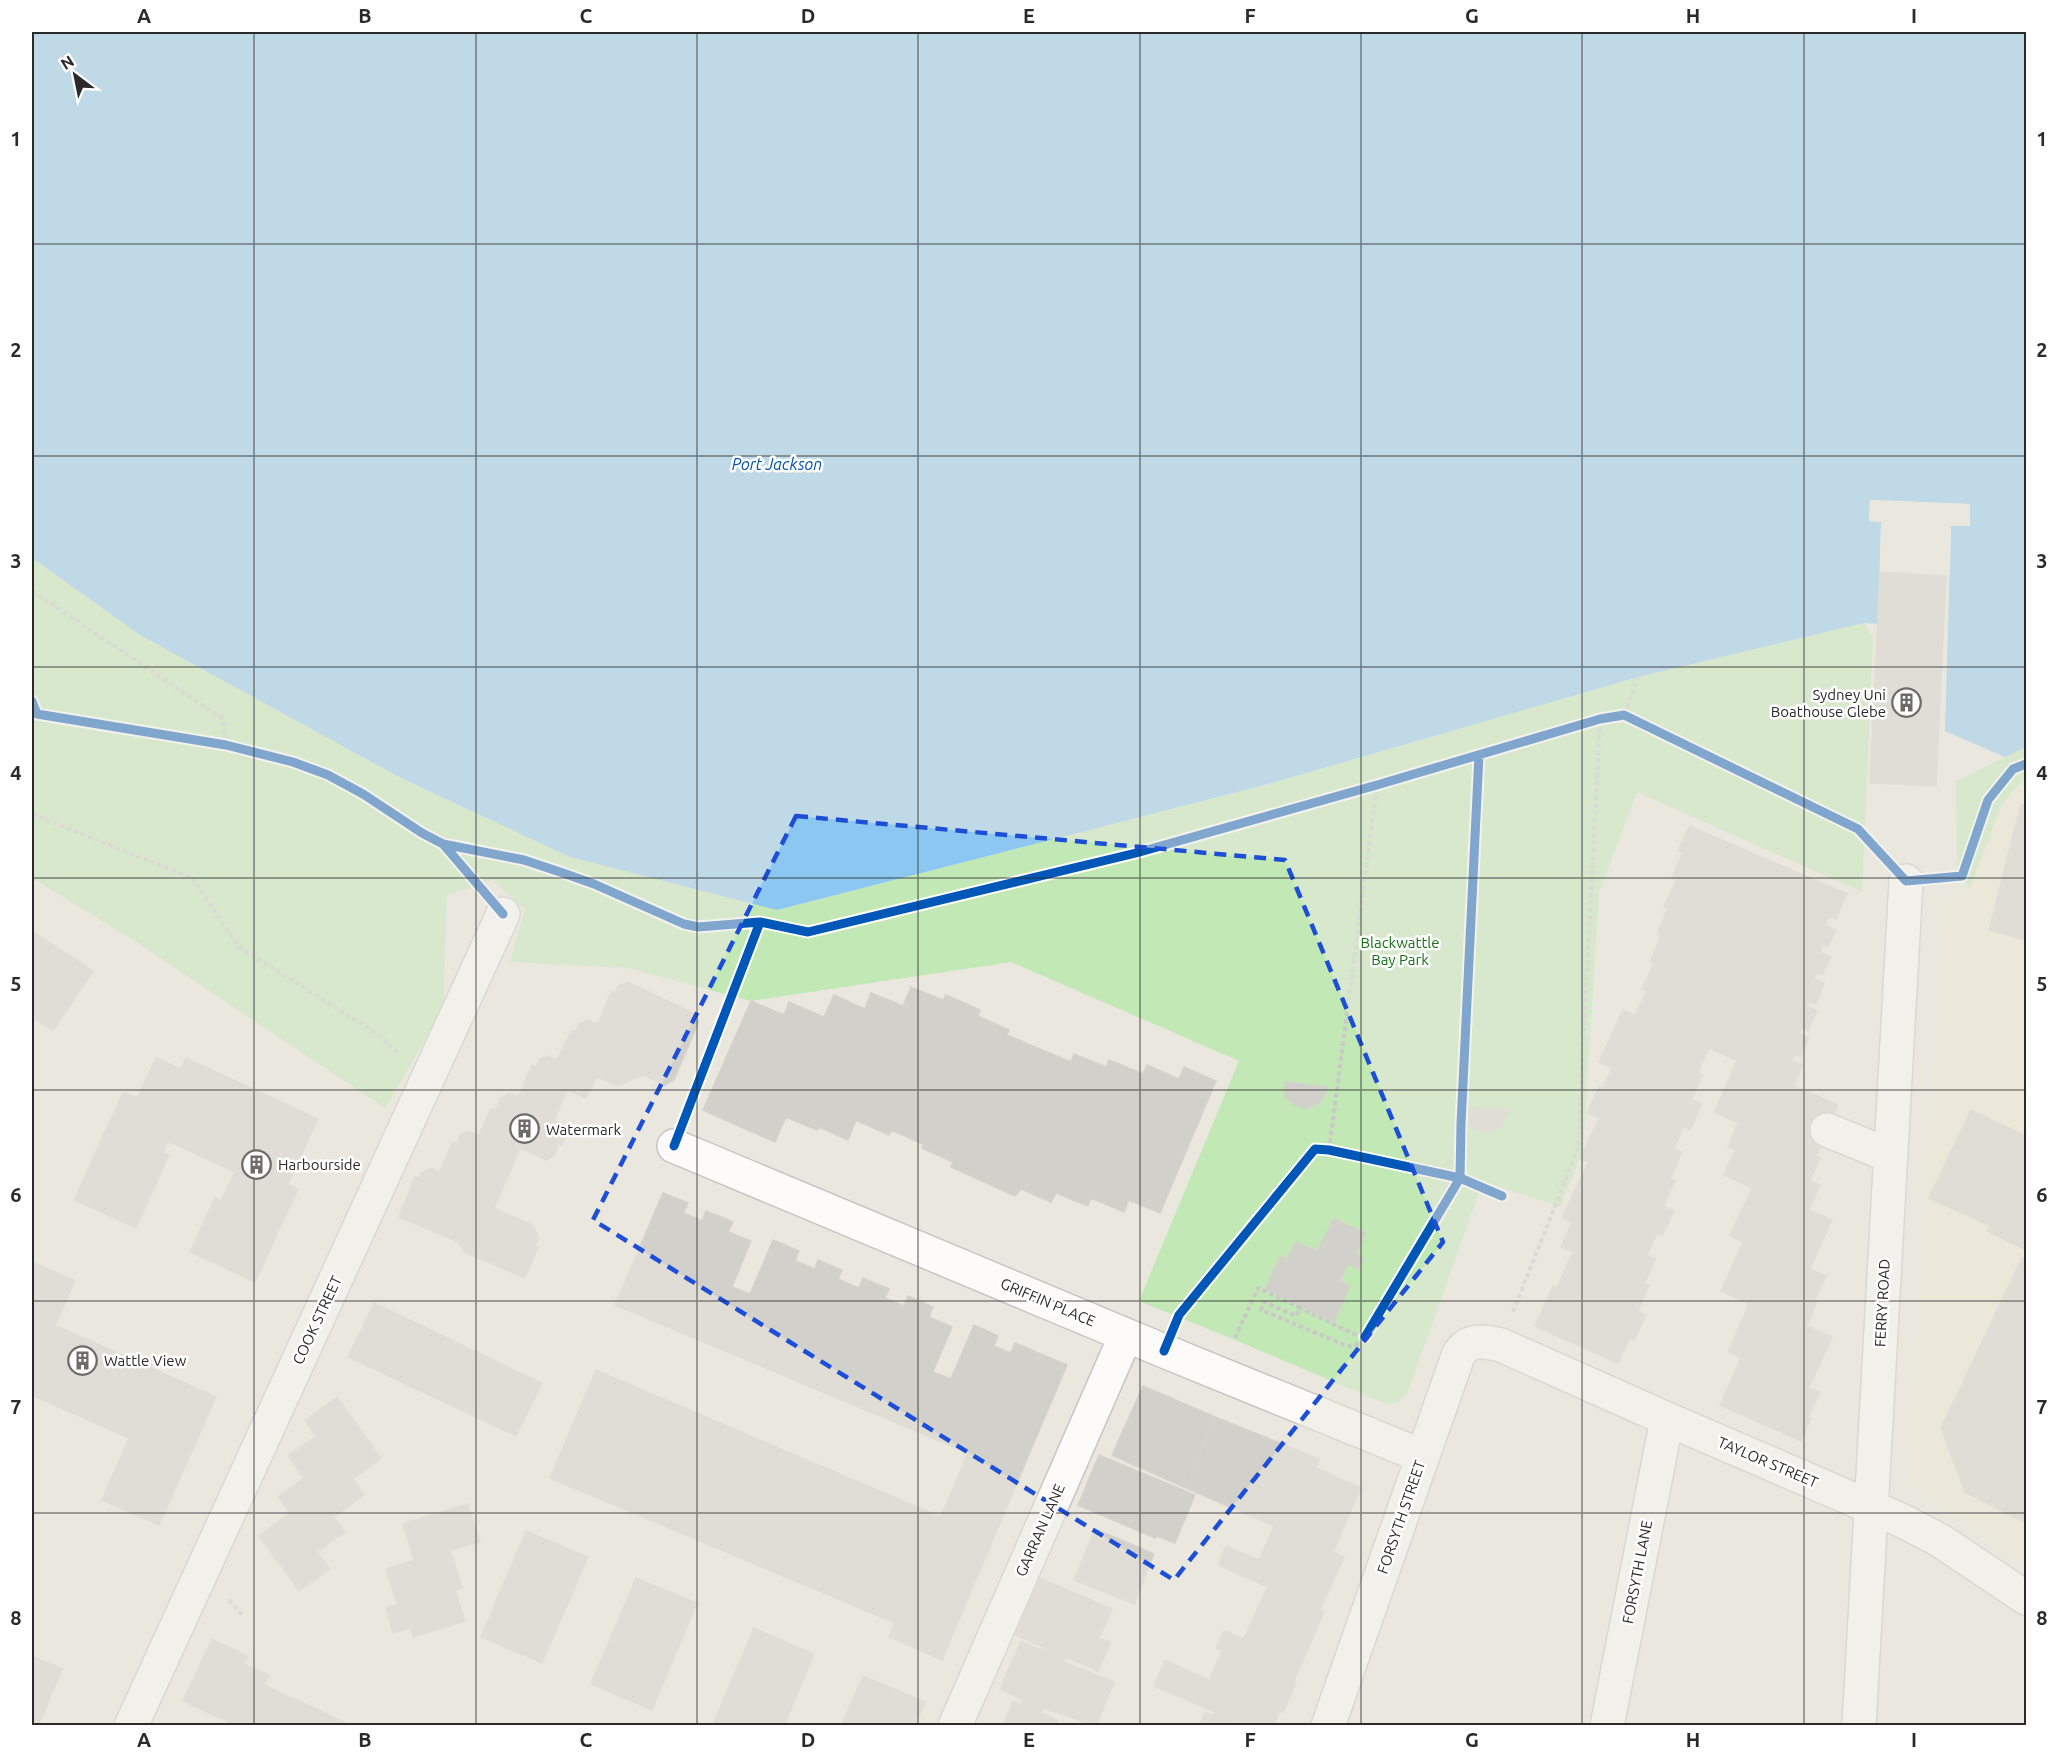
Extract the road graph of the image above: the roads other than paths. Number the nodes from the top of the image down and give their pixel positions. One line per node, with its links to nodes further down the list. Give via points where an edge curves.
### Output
1 (1906, 881): 5 (street, FERRY ROAD)
2 (503, 914): 12 (street, COOK STREET)
3 (1827, 1130): 5 (street)
4 (674, 1146): 6 (street, GRIFFIN PLACE)
5 (1891, 1156): 10 (street, FERRY ROAD)
6 (1126, 1335): 9 (street, GRIFFIN PLACE); 13 (street, GARRAN LANE)
7 (1501, 1345): 8 (street, TAYLOR STREET); 9 (street, FORSYTH STREET, via 1478,1342 1461,1350)
8 (1667, 1419): 10 (street, TAYLOR STREET); 15 (street, FORSYTH LANE)
9 (1422, 1456): 14 (street, FORSYTH STREET)
10 (1870, 1506): 11 (street, TAYLOR STREET, via 1941,1541); 16 (street, FERRY ROAD)
11 (2026, 1598)
12 (131, 1725)
13 (955, 1725)
14 (1328, 1725)
15 (1607, 1725)
16 (1859, 1725)

